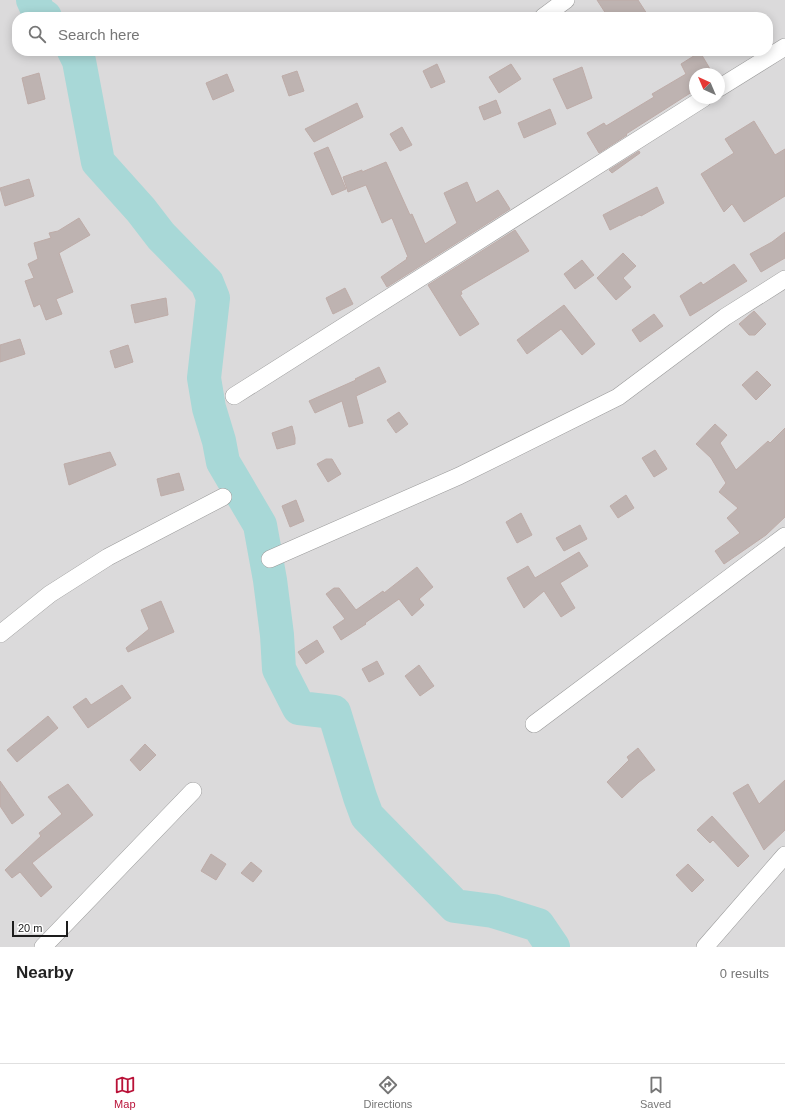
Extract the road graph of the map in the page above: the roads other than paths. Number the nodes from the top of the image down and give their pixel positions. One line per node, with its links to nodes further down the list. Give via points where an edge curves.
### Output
1 (566, 0): 2 (street)
2 (550, 12)
3 (785, 46): 4 (street)
4 (773, 54)
5 (769, 56): 6 (street)
6 (725, 84)
7 (695, 104): 9 (street)
8 (785, 279): 12 (street, via 725,318 618,397 459,476)
9 (234, 396)
10 (223, 497): 13 (street, via 108,557 50,594)
11 (785, 536): 14 (street)
12 (270, 559)
13 (0, 634)
14 (534, 724)
15 (193, 791): 17 (street)
16 (785, 854): 18 (street)
17 (43, 947)
18 (705, 947)

